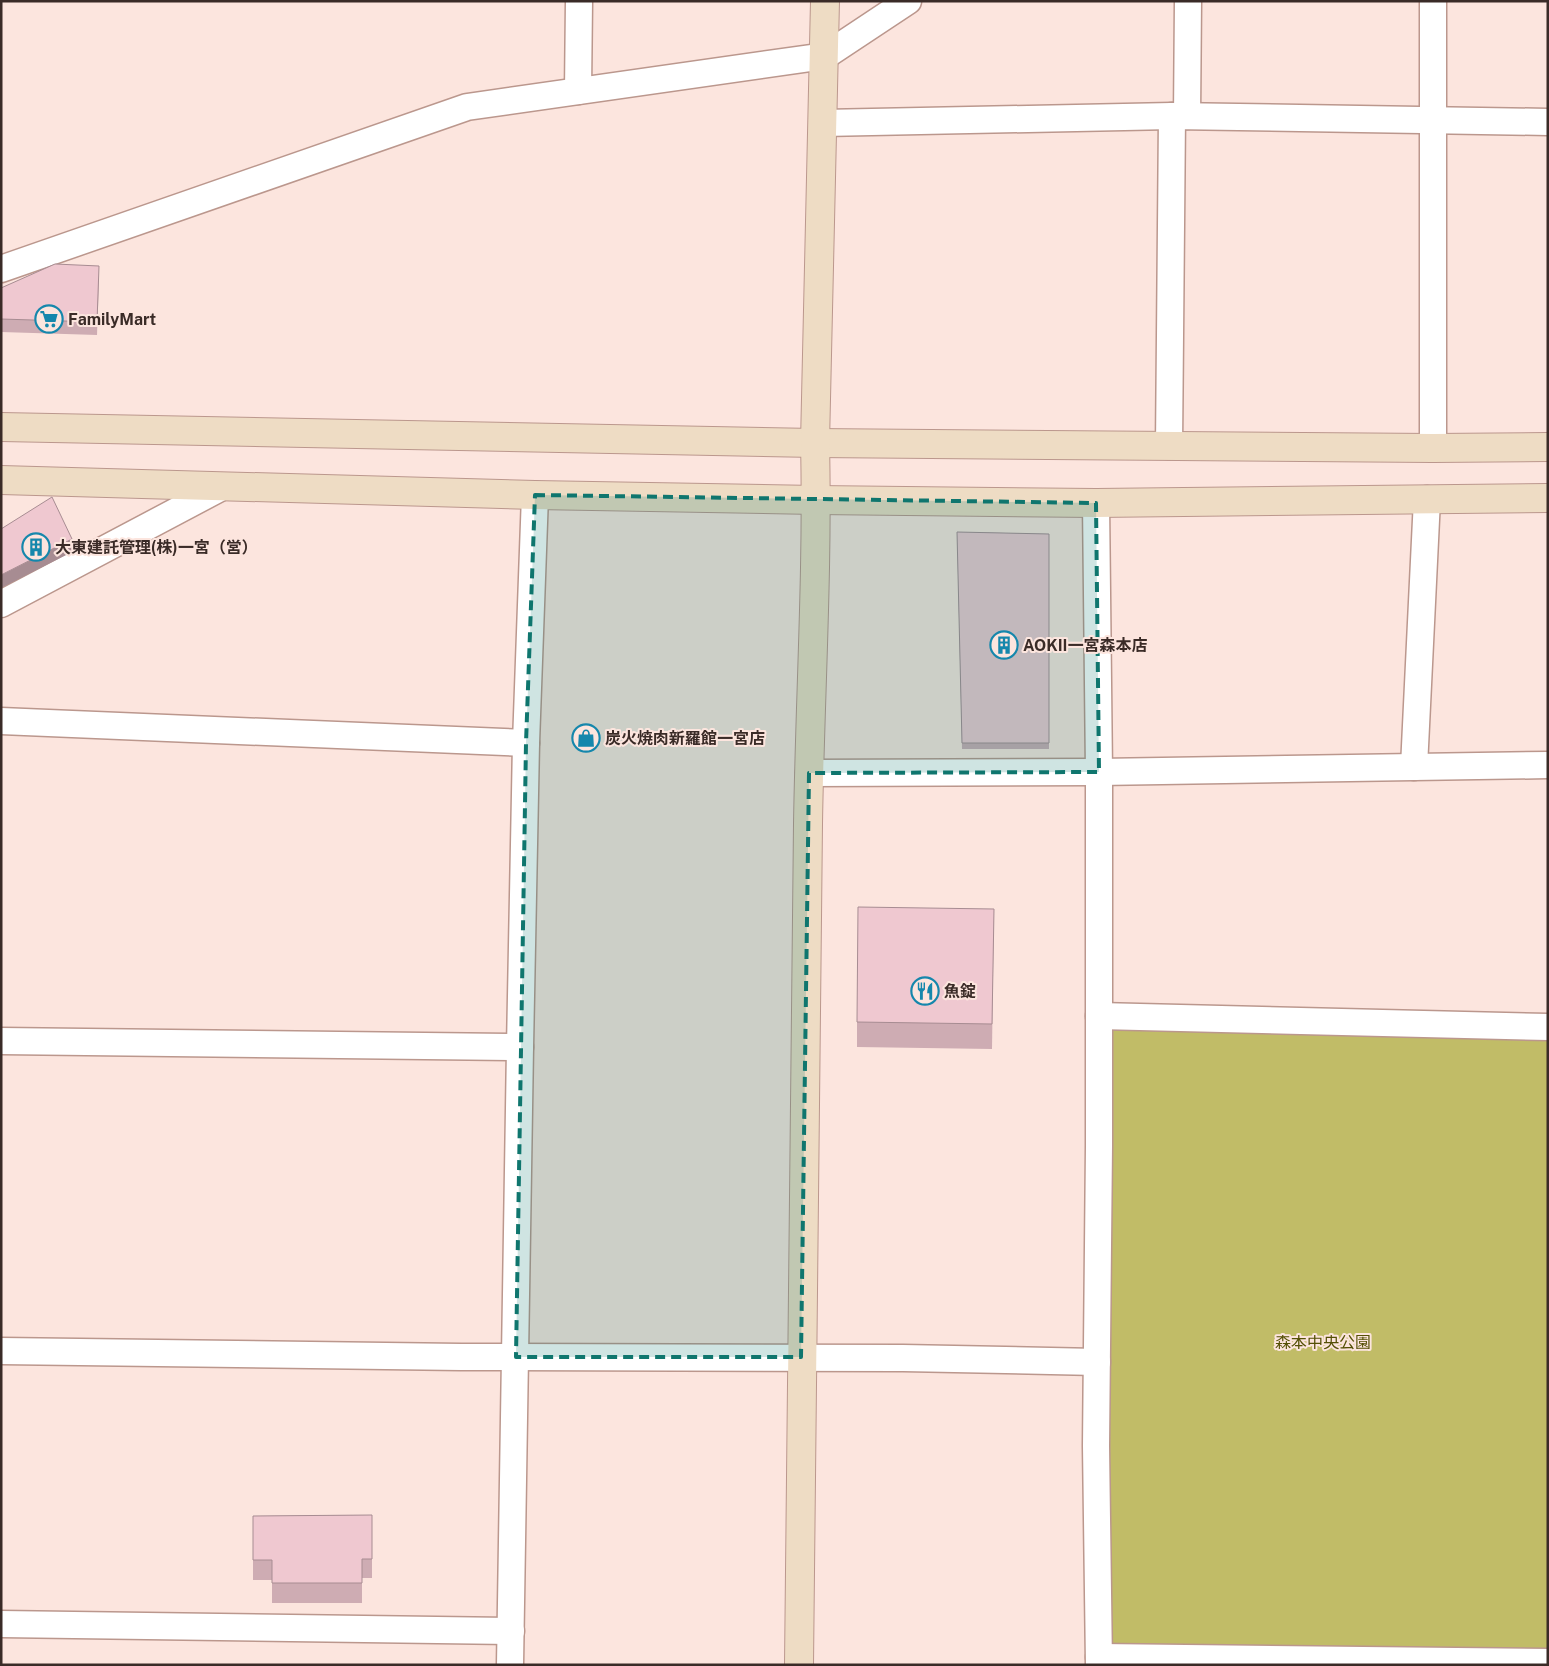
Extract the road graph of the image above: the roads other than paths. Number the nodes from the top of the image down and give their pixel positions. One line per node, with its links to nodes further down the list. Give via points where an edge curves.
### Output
1 (578, 1): 7 (street)
2 (825, 1): 6 (street)
3 (908, 1): 6 (street)
4 (1188, 1): 8 (street)
5 (1433, 1): 9 (street)
6 (825, 56): 7 (street); 11 (street)
7 (578, 91): 12 (street, via 467,108)
8 (1179, 116): 9 (street); 11 (street); 15 (street)
9 (1433, 120): 10 (street); 17 (street)
10 (1548, 122)
11 (823, 123): 14 (street)
12 (1, 269)
13 (1, 427): 14 (street)
14 (815, 443): 15 (street); 23 (street)
15 (1169, 446): 17 (street)
16 (1548, 446): 17 (street)
17 (1433, 448)
18 (1, 480): 19 (street)
19 (222, 487): 20 (street); 25 (street)
20 (535, 495): 23 (street); 27 (street)
21 (1548, 498): 22 (street)
22 (1427, 499): 24 (street); 29 (street)
23 (816, 500): 24 (street); 31 (street)
24 (1096, 503): 30 (street)
25 (1, 604)
26 (1, 721): 27 (street)
27 (526, 743): 35 (street)
28 (1548, 765): 29 (street)
29 (1414, 767): 30 (street)
30 (1099, 772): 31 (street); 32 (street)
31 (809, 773): 38 (street)
32 (1099, 1016): 33 (street); 39 (street)
33 (1548, 1027)
34 (1, 1041): 35 (street)
35 (520, 1047): 37 (street)
36 (1, 1351): 37 (street)
37 (516, 1357): 38 (street); 41 (street)
38 (801, 1358): 39 (street); 45 (street)
39 (1097, 1362): 42 (street)
40 (1, 1624): 41 (street)
41 (511, 1631): 44 (street)
42 (1099, 1661): 43 (street)
43 (1548, 1662)
44 (510, 1665)
45 (799, 1665)

